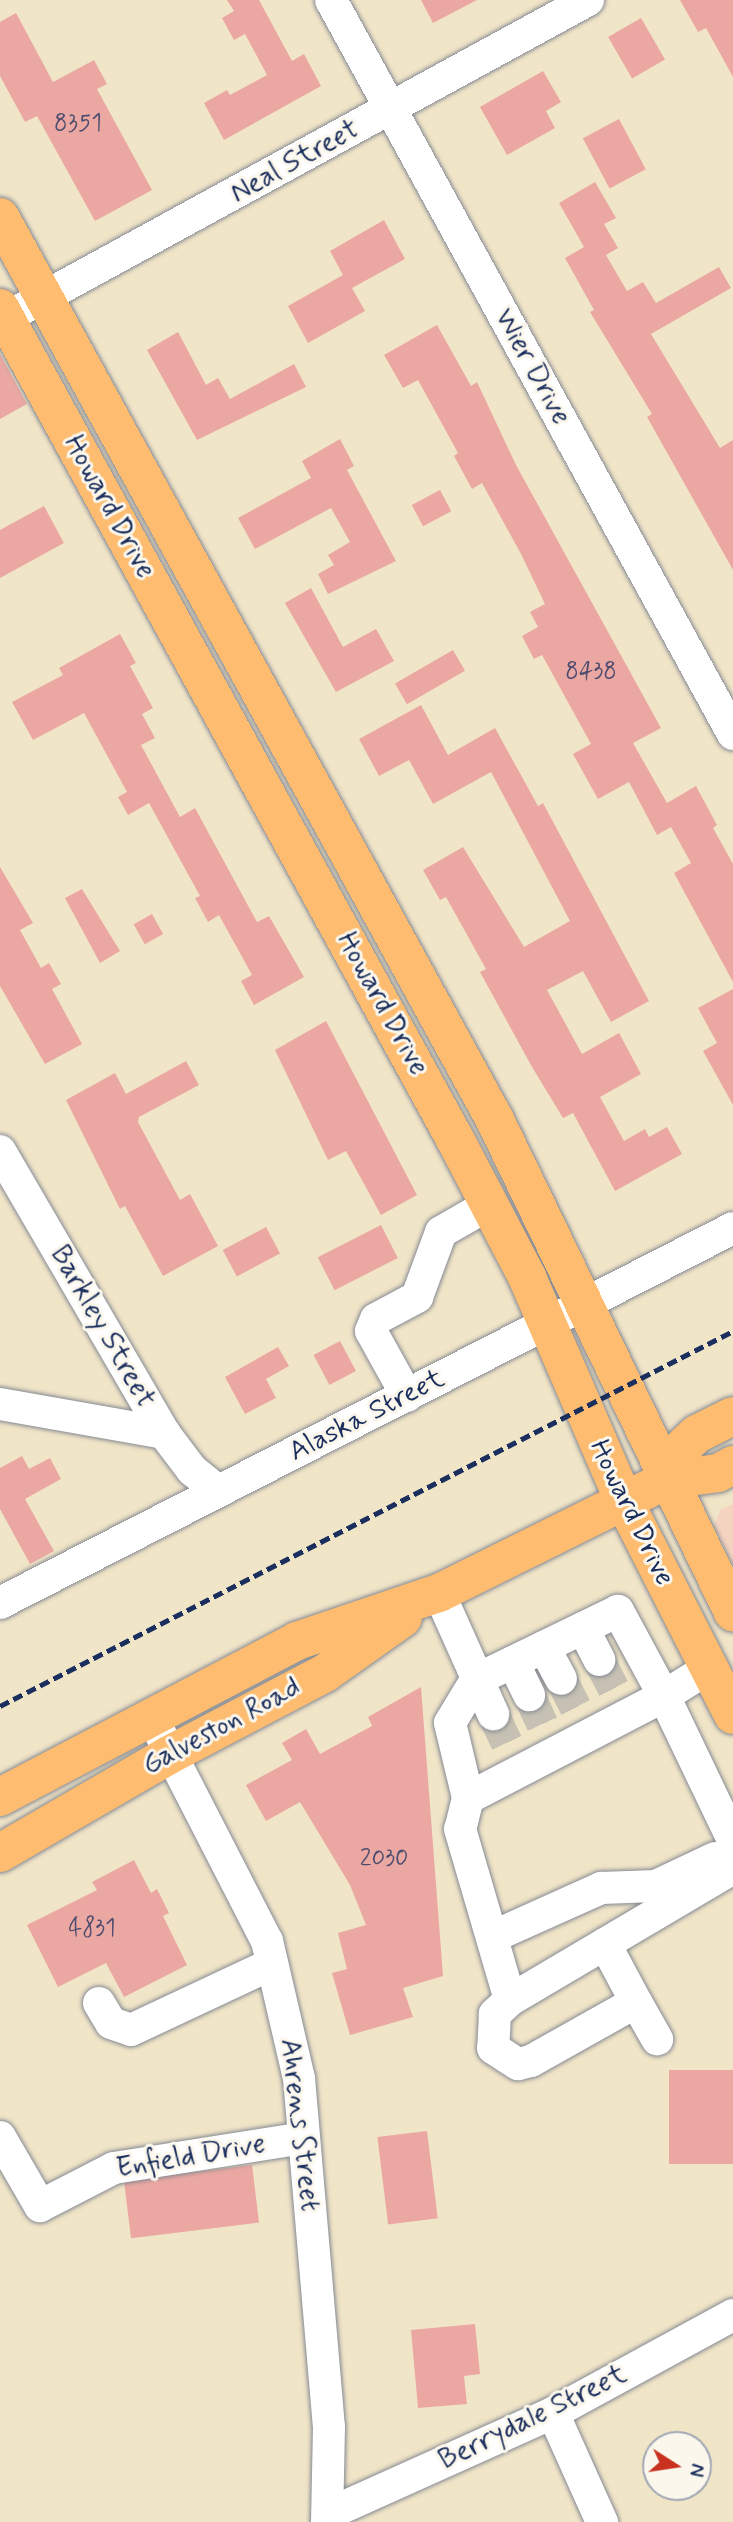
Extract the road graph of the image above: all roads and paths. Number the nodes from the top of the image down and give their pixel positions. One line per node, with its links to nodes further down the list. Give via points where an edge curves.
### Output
1 (331, 0): 3 (street, Wier Drive)
2 (588, 0): 3 (street, Neal Street)
3 (391, 109): 5 (street, Neal Street); 9 (street, Wier Drive)
4 (0, 217): 5 (main road, Howard Drive)
5 (44, 298): 6 (street, Neal Street); 7 (main road, Howard Drive)
6 (2, 316): 8 (main road, Howard Drive)
7 (256, 684): 8 (main road); 13 (main road, Howard Drive, via 495,1120)
8 (218, 706): 11 (main road, Howard Drive)
9 (733, 734)
10 (0, 1151): 18 (street, Barkley Street)
11 (488, 1205): 14 (main road, Howard Drive, via 527,1276); 15 (street, via 441,1232 417,1297 376,1319 371,1331)
12 (733, 1228): 13 (street, Alaska Street)
13 (585, 1306): 14 (street, Alaska Street); 20 (main road, Howard Drive)
14 (546, 1326): 15 (street, Alaska Street); 22 (main road, Howard Drive)
15 (407, 1396): 21 (street, Alaska Street)
16 (0, 1404): 18 (street)
17 (733, 1416): 20 (main road, via 684,1446)
18 (164, 1433): 21 (street, Barkley Street, via 192,1470)
19 (733, 1465): 20 (main road, Galveston Road, via 718,1473)
20 (667, 1480): 22 (main road, Galveston Road); 25 (main road, Howard Drive)
21 (218, 1491): 24 (street, Alaska Street)
22 (624, 1501): 23 (main road, Galveston Road); 30 (main road, Howard Drive)
23 (439, 1593): 32 (street); 37 (main road, Galveston Road, via 297,1641); 38 (main road, Galveston Road, via 325,1672)
24 (0, 1604)
25 (733, 1612)
26 (583, 1628): 27 (street); 28 (street); 34 (street, via 618,1611)
27 (544, 1647): 29 (street); 31 (street)
28 (599, 1660)
29 (513, 1662): 32 (street); 33 (street)
30 (709, 1668): 34 (street); 36 (main road, Howard Drive)
31 (561, 1679)
32 (477, 1680): 35 (street); 40 (street, via 450,1723)
33 (529, 1695)
34 (664, 1696): 40 (street, via 518,1766); 41 (street)
35 (493, 1714)
36 (733, 1715)
37 (152, 1716): 38 (street, Ahrens Street); 39 (main road, Galveston Road)
38 (169, 1755): 42 (main road, Galveston Road); 47 (street, Ahrens Street, via 267,1941)
39 (3, 1795): 42 (main road)
40 (468, 1798): 45 (street, via 460,1829)
41 (733, 1840)
42 (14, 1844)
43 (733, 1849): 45 (street, via 656,1886 601,1888)
44 (733, 1868): 46 (street)
45 (492, 1937): 48 (street)
46 (605, 1944): 48 (street); 49 (street)
47 (272, 1965): 50 (street, via 131,2030 111,2023); 53 (street, Ahrens Street, via 299,2078)
48 (510, 2000): 49 (street, via 495,2014 493,2048 518,2064)
49 (636, 2002): 51 (street)
50 (99, 2003)
51 (657, 2039)
52 (0, 2137): 53 (street, Enfield Drive, via 40,2206 114,2168)
53 (304, 2138): 56 (street, Ahrens Street, via 329,2427)
54 (733, 2316): 55 (street, Berrydale Street)
55 (553, 2413): 56 (street, Berrydale Street); 57 (street)
56 (328, 2518)
57 (602, 2522)

